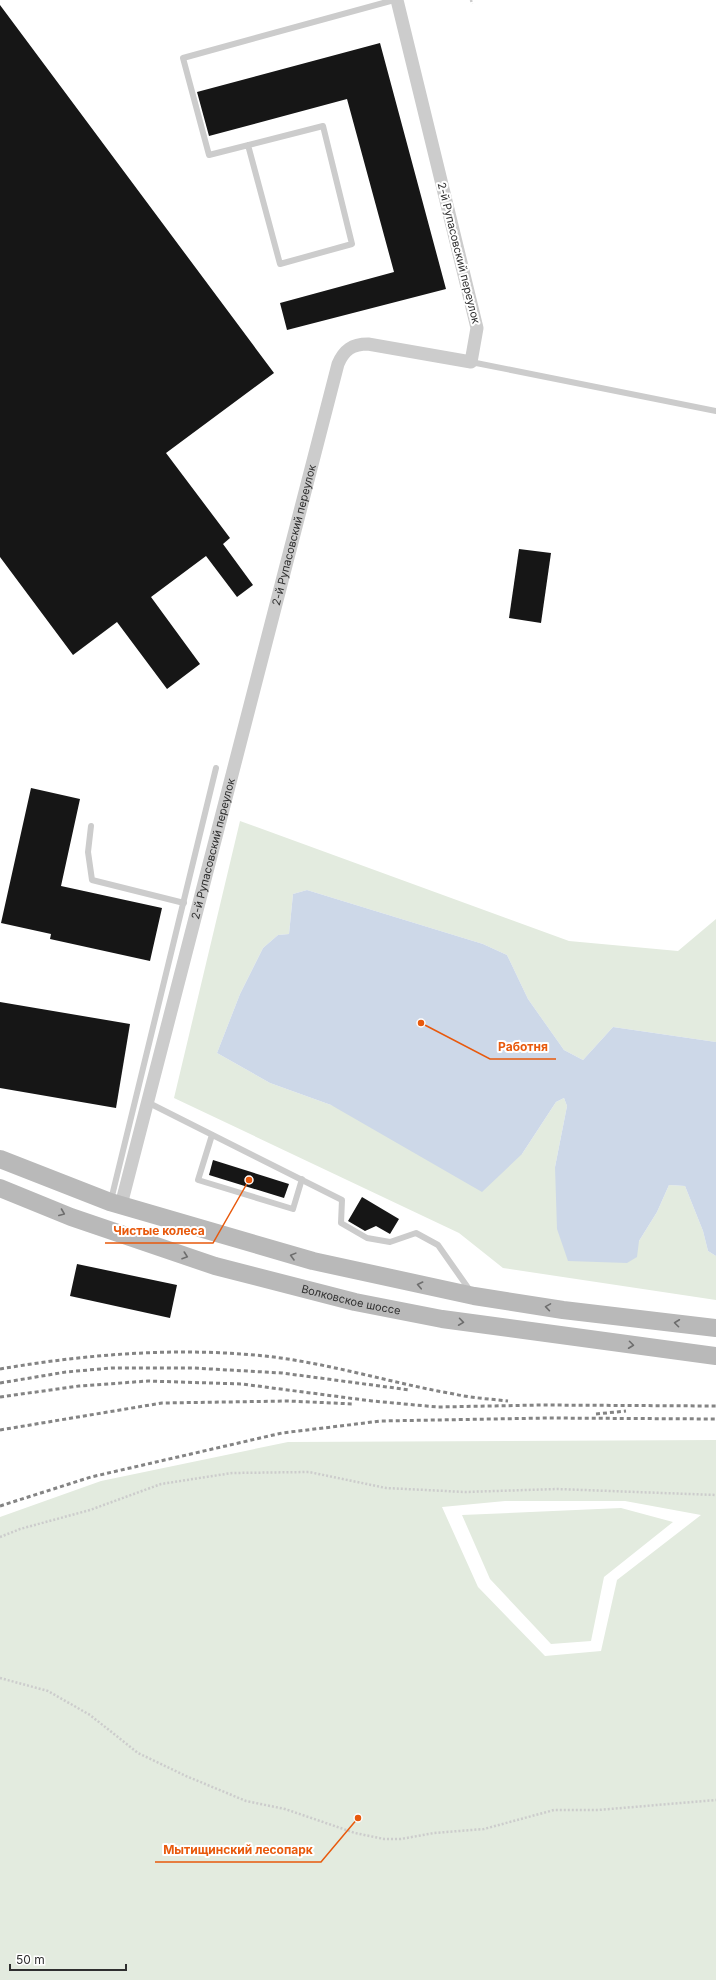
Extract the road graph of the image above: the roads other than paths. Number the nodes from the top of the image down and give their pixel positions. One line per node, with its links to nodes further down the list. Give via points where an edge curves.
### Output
1 (394, 0): 3 (lane, via 183,58 209,155)
2 (397, 0): 4 (street, 2-й Рупасовский переулок, via 477,328)
3 (248, 145): 3 (lane, via 280,264 352,244 323,126)
4 (471, 362): 5 (lane); 9 (street, 2-й Рупасовский переулок, via 357,344 344,353 338,364)
5 (716, 411)
6 (216, 768): 8 (lane)
7 (91, 826): 8 (lane, via 88,852 92,880)
8 (184, 903): 14 (lane)
9 (149, 1103): 10 (lane); 14 (street, 2-й Рупасовский переулок)
10 (212, 1135): 12 (lane); 12 (lane, via 198,1180 293,1209)
11 (0, 1159): 14 (main road)
12 (302, 1179): 15 (lane, via 342,1200 341,1223 367,1238 390,1242 416,1233 438,1245)
13 (4, 1193): 17 (main road, Волковское шоссе, one-way to 17, via 215,1266 355,1302 450,1320)
14 (116, 1204): 15 (main road, one-way to 14, via 295,1257)
15 (474, 1296): 16 (main road, one-way to 15, via 563,1310)
16 (716, 1328)
17 (716, 1356)

